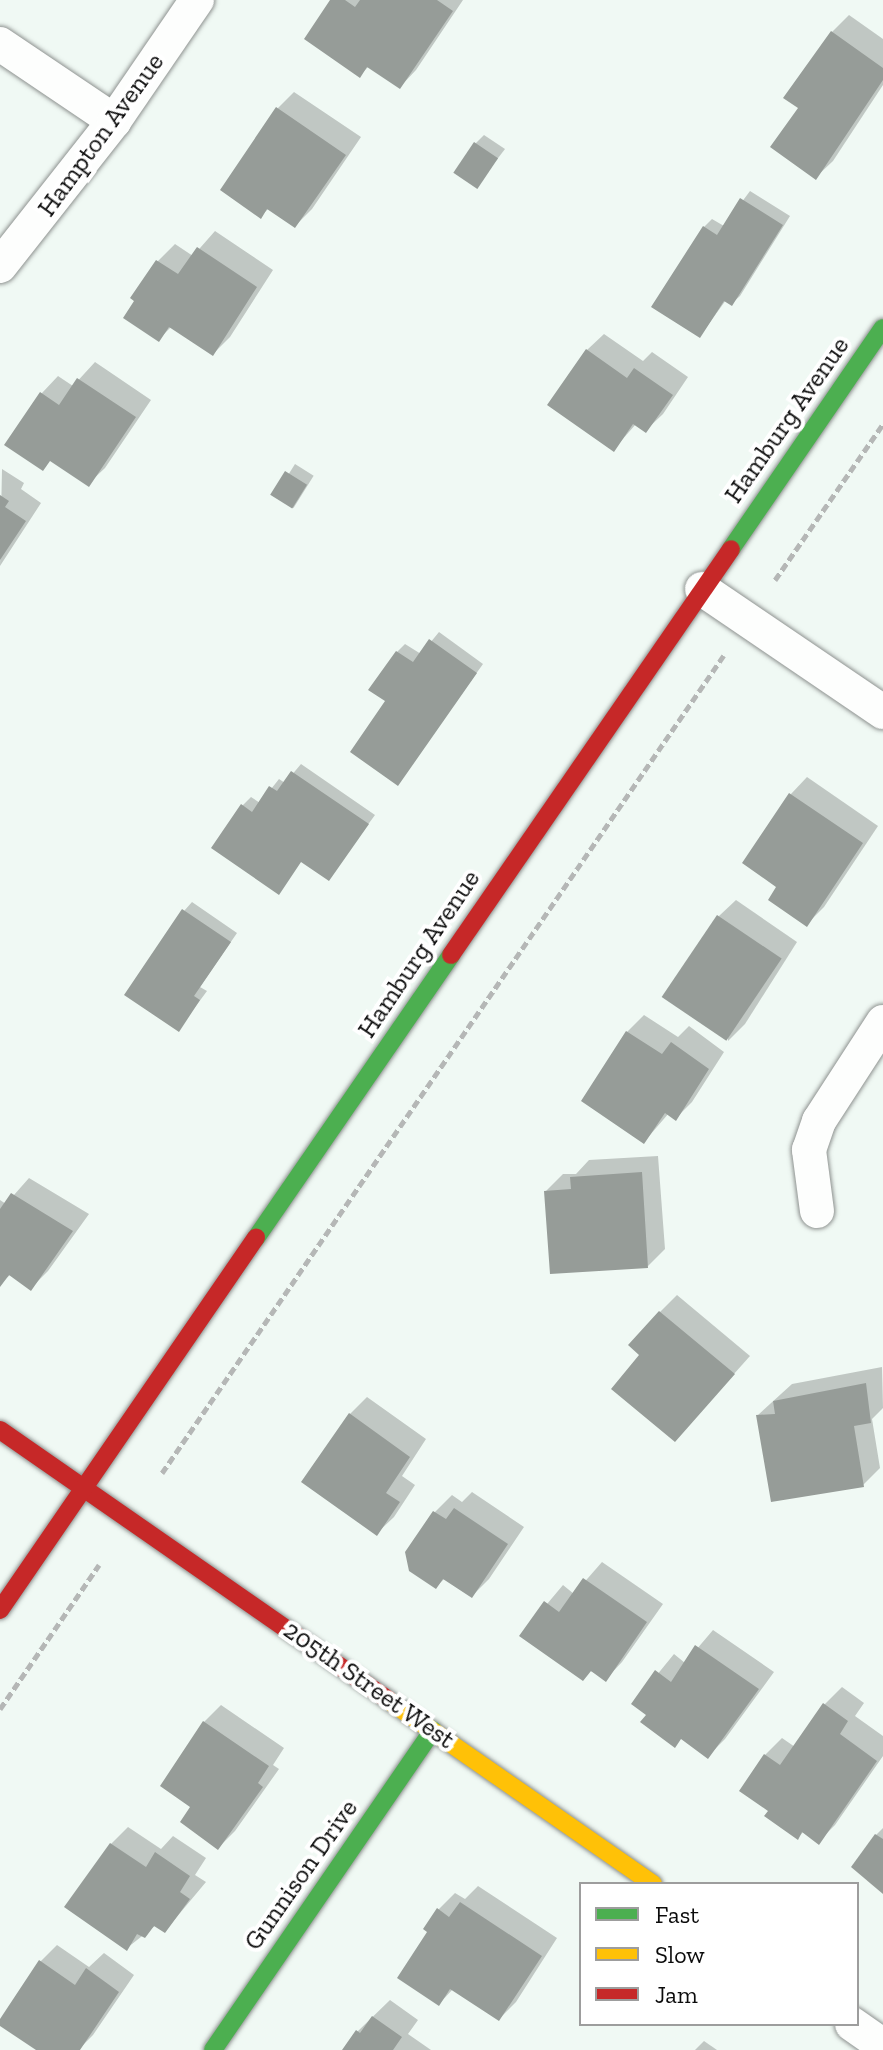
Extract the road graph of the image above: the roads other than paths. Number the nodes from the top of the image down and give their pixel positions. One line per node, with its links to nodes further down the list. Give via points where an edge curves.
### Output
1 (197, 0): 3 (street, Hampton Avenue)
2 (0, 44): 3 (street)
3 (114, 121): 4 (street, Hampton Avenue)
4 (0, 266)
5 (883, 328): 6 (street, Hamburg Avenue)
6 (702, 589): 7 (street); 11 (street, Hamburg Avenue)
7 (883, 712)
8 (883, 1022): 9 (street, via 819,1121 809,1150)
9 (817, 1211)
10 (0, 1430): 11 (street, 205th Street West)
11 (85, 1487): 12 (street, Hamburg Avenue); 13 (street, 205th Street West)
12 (0, 1610)
13 (433, 1730): 14 (street, 205th Street West); 17 (street, Gunnison Drive)
14 (650, 1882)
15 (855, 2026): 16 (street)
16 (883, 2046)
17 (213, 2050)

